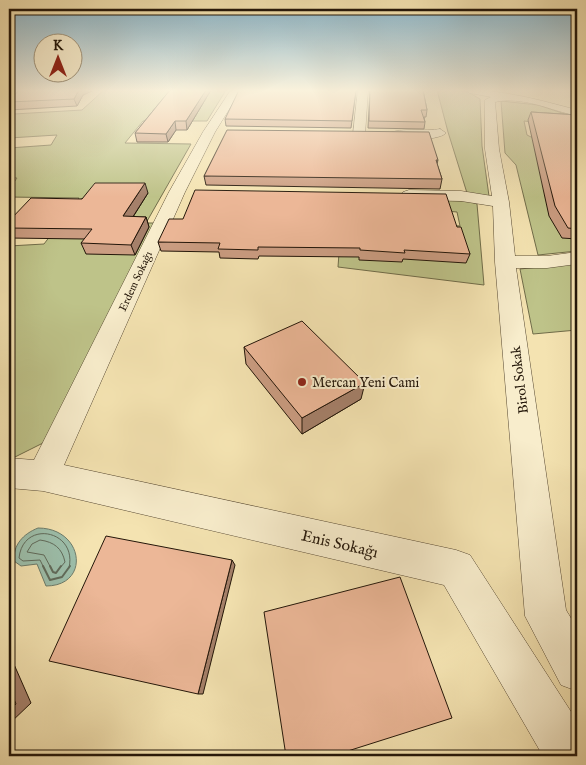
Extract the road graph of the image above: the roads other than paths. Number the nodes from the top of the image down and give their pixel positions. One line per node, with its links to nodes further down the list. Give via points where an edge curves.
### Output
1 (221, 126): 9 (street, Erdem Sokağı, via 187,192)
2 (364, 126): 4 (street, via 364,135)
3 (491, 126): 6 (street, Birol Sokak)
4 (440, 133)
5 (392, 195): 6 (street, via 461,196)
6 (501, 202): 8 (street, Birol Sokak)
7 (577, 258): 8 (street)
8 (505, 262): 10 (street, Birol Sokak, via 546,616)
9 (26, 474): 11 (street, Enis Sokağı, via 456,569)
10 (577, 670)
11 (571, 756)

